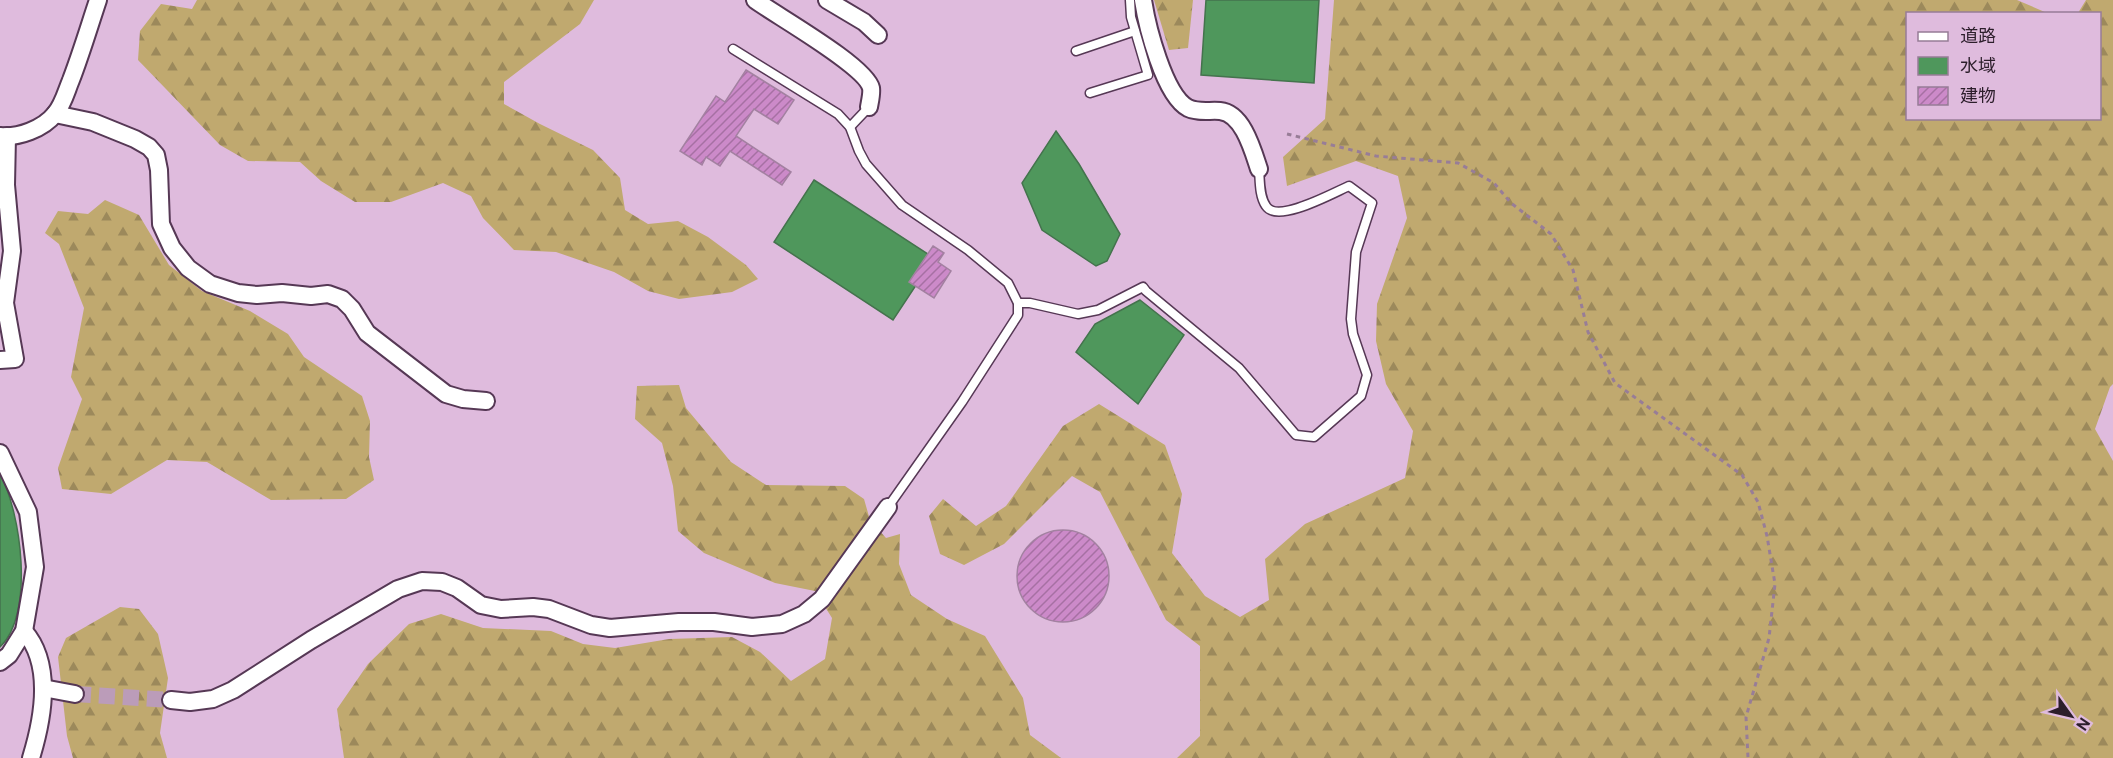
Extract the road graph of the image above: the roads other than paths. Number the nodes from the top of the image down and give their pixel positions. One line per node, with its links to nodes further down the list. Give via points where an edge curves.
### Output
1 (98, 0): 12 (street)
2 (755, 0): 11 (street, via 811,35 866,78 872,89)
3 (827, 0): 7 (street)
4 (1130, 0): 6 (lane)
5 (1143, 0): 15 (street, via 1158,62 1176,95 1188,108 1223,111 1233,117 1242,127)
6 (1136, 31): 9 (lane); 10 (lane, via 1148,75)
7 (878, 35)
8 (733, 49): 13 (lane, via 838,114)
9 (1076, 51)
10 (1090, 93)
11 (869, 107): 13 (lane)
12 (55, 114): 14 (street, via 44,124); 18 (street, via 93,122 149,147 156,155 161,224 168,240 188,268 210,284 238,293 328,294 342,299 367,333 446,394)
13 (850, 127): 16 (lane, via 866,164 902,205 1008,283)
14 (3, 136): 17 (street, via 12,251 4,303 15,359)
15 (1259, 169): 16 (lane, via 1262,198 1267,208 1276,213 1288,212 1349,186 1372,203 1356,252 1351,319 1367,375 1361,396 1314,437 1296,435 1239,368 1143,286 1098,309 1078,314)
16 (1018, 303): 20 (lane, via 1017,315 962,402)
17 (0, 360)
18 (486, 401)
19 (0, 453): 21 (street, via 28,512 35,567)
20 (888, 507): 25 (street, via 822,599 804,614 782,624 752,627 679,622 610,628 549,609 481,605 457,588 422,581 398,589 233,690 213,699)
21 (24, 631): 22 (street); 23 (street, via 34,643)
22 (0, 662)
23 (43, 688): 24 (street); 26 (street)
24 (75, 694)
25 (171, 700)
26 (31, 758)

